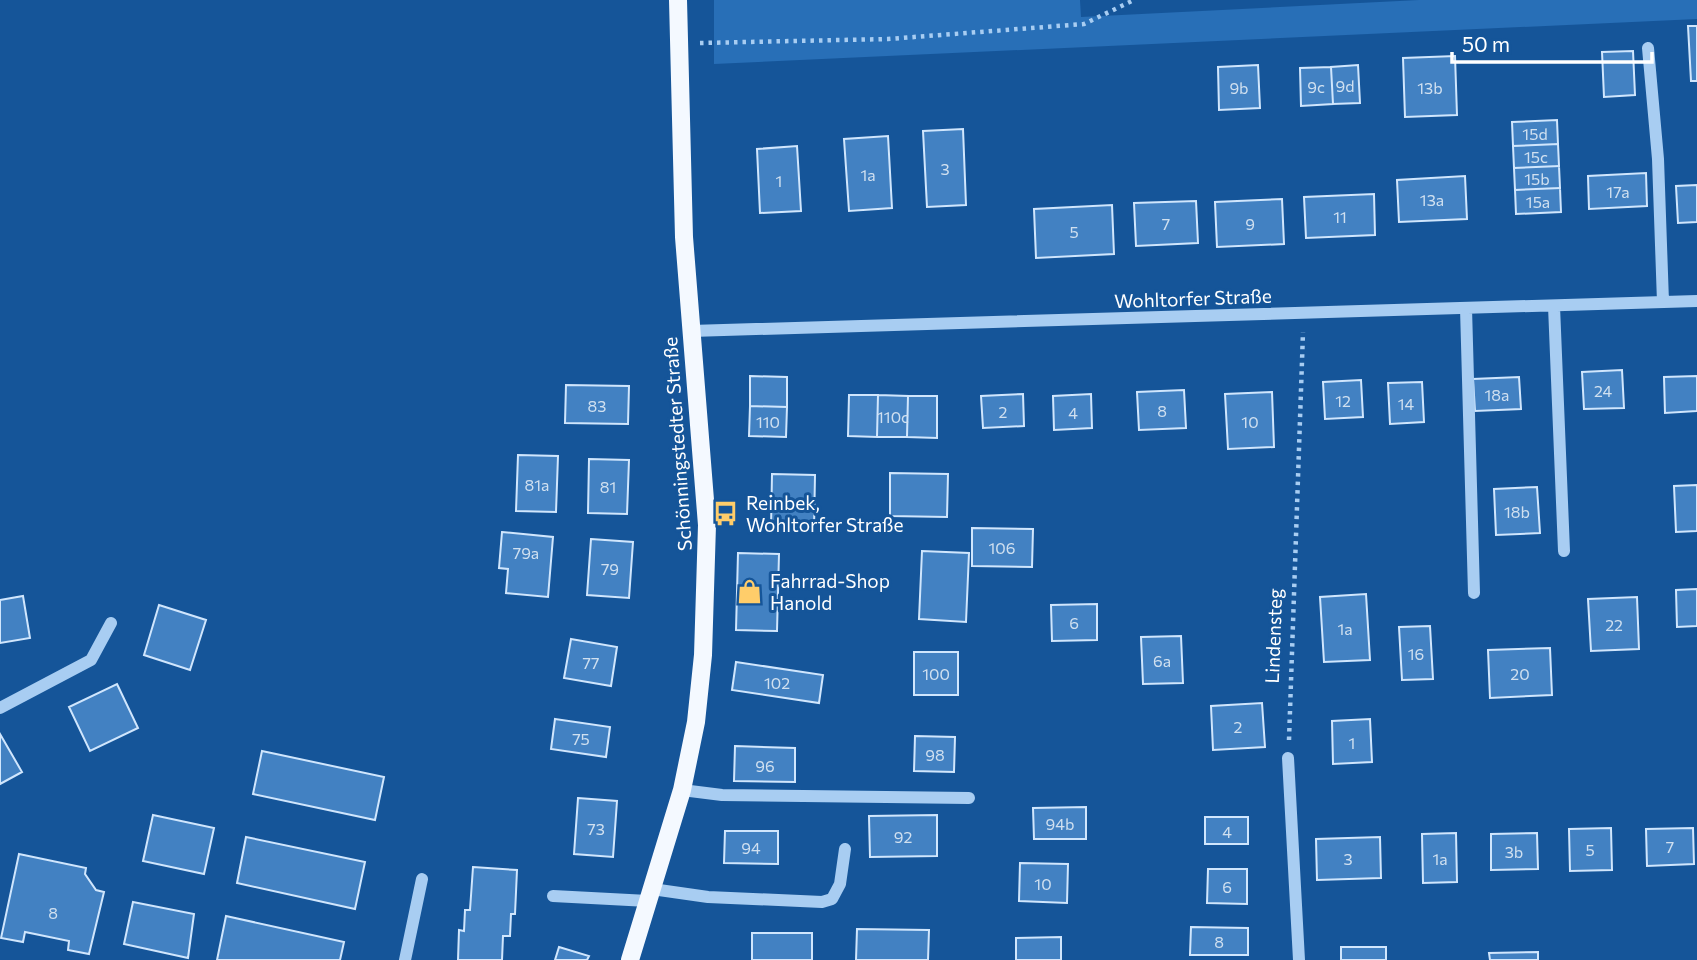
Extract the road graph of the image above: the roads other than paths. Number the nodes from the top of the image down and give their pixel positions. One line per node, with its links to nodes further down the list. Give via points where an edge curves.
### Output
1 (678, 0): 7 (main road, Schönningstedter Straße)
2 (1648, 48): 4 (street)
3 (1697, 301): 4 (street, Wohltorfer Straße)
4 (1663, 302): 5 (street, Wohltorfer Straße)
5 (1554, 306): 6 (street, Wohltorfer Straße); 8 (street)
6 (1466, 308): 7 (street, Wohltorfer Straße); 9 (street)
7 (691, 331): 13 (main road, Schönningstedter Straße, via 707,525 703,655 696,723)
8 (1564, 551)
9 (1474, 593)
10 (111, 623): 11 (street, via 91,660)
11 (0, 708)
12 (1288, 758): 21 (street)
13 (682, 790): 14 (street, via 722,795); 17 (main road, Schönningstedter Straße)
14 (969, 798)
15 (845, 849): 17 (street, via 840,884 832,899 822,902)
16 (422, 879): 19 (street)
17 (650, 895): 18 (street); 20 (main road, Schönningstedter Straße)
18 (553, 896)
19 (405, 960)
20 (630, 960)
21 (1299, 960)

